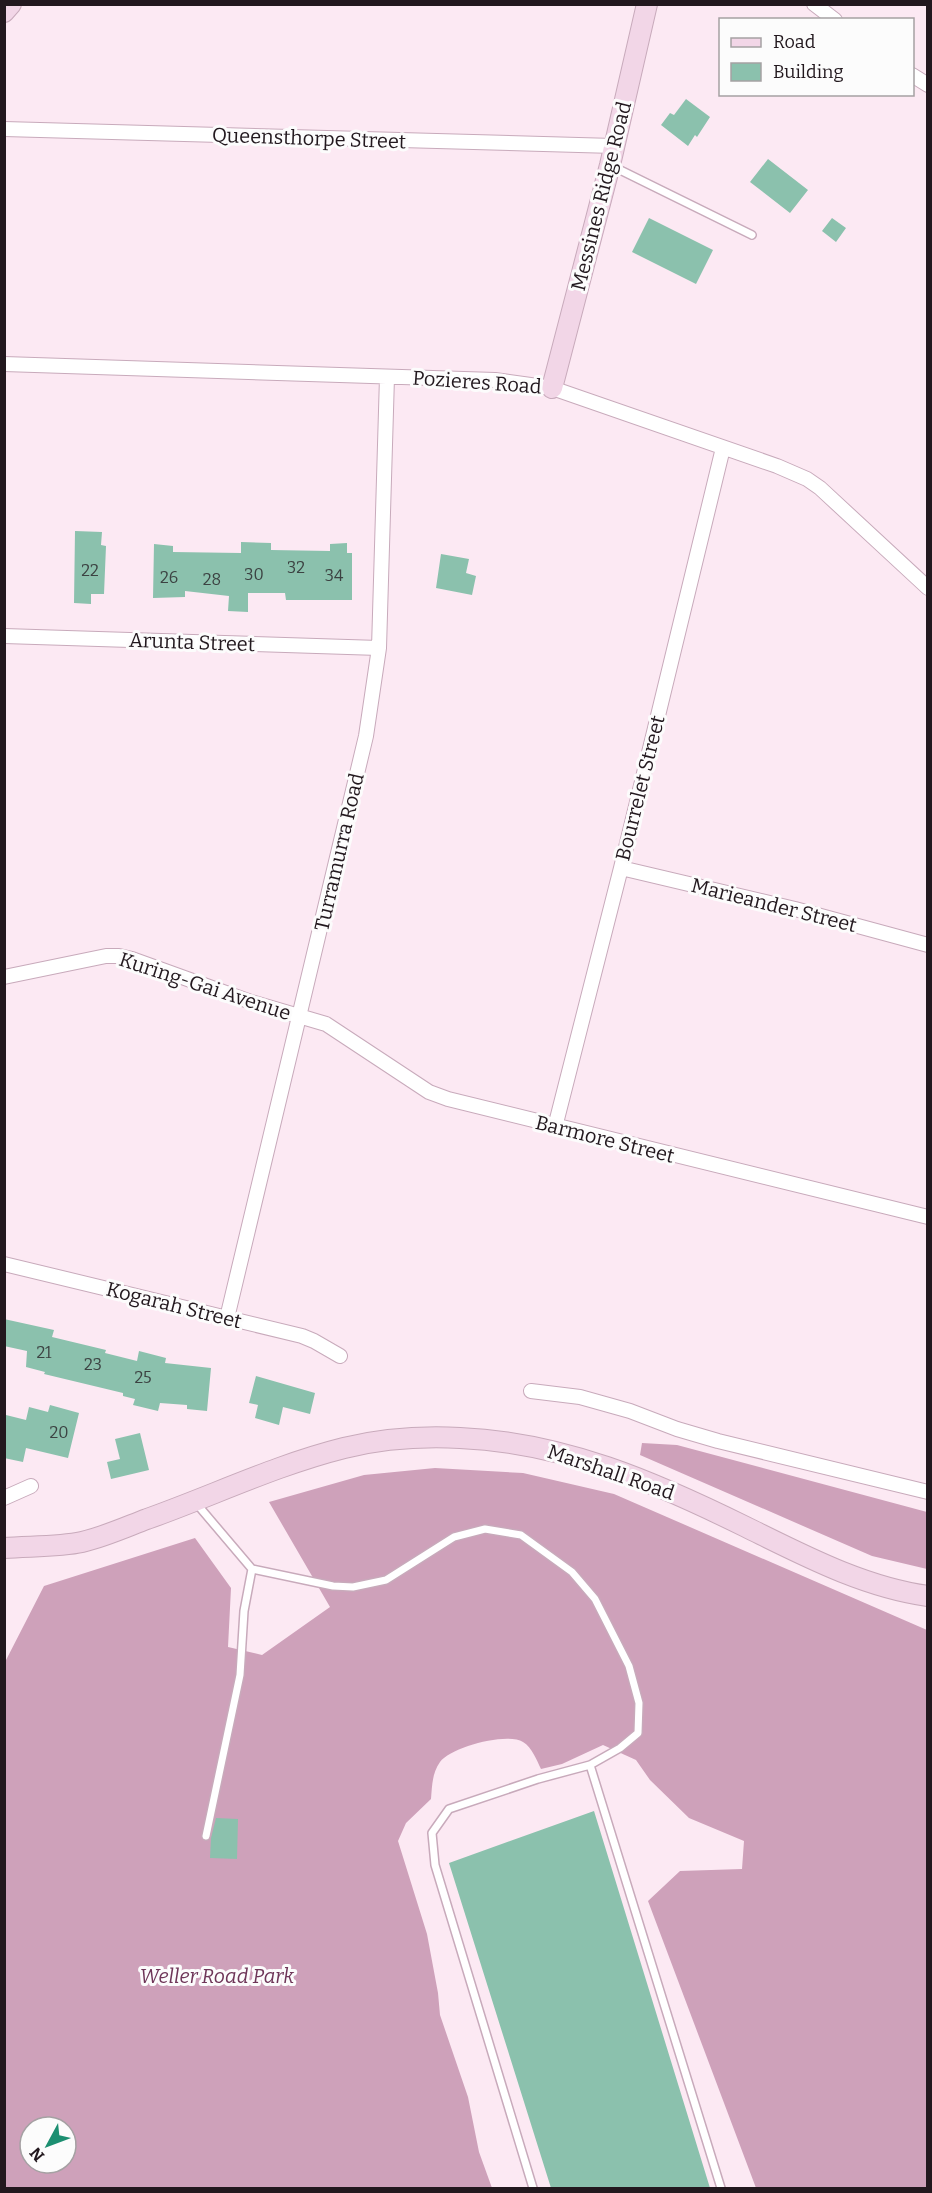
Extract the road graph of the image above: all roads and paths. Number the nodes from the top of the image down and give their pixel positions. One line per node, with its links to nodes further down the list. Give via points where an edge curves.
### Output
1 (11, 4): 4 (main road)
2 (647, 4): 9 (main road, Messines Ridge Road)
3 (814, 4): 5 (street)
4 (4, 12)
5 (832, 18)
6 (914, 76): 7 (street)
7 (927, 85)
8 (4, 129): 9 (street, Queensthorpe Street)
9 (612, 155): 10 (lane); 13 (main road, Messines Ridge Road)
10 (752, 235)
11 (4, 364): 12 (street, Pozieres Road)
12 (387, 377): 13 (street, Pozieres Road, via 495,380); 17 (street, Turramurra Road)
13 (552, 388): 14 (street, Pozieres Road)
14 (723, 448): 15 (street, Pozieres Road, via 807,479); 18 (street, Bourrelet Street)
15 (927, 588)
16 (4, 636): 17 (street, Arunta Street)
17 (379, 648): 21 (street, Turramurra Road, via 366,736)
18 (621, 868): 19 (street, Marieander Street); 22 (street, Bourrelet Street)
19 (927, 945)
20 (4, 977): 21 (street, Kuring-Gai Avenue, via 119,956)
21 (300, 1016): 22 (street, Barmore Street, via 334,1028 436,1095); 25 (street, Turramurra Road)
22 (555, 1127): 23 (street, Barmore Street)
23 (927, 1217)
24 (4, 1264): 25 (street, Kogarah Street)
25 (227, 1318): 26 (street, Kogarah Street, via 308,1338)
26 (340, 1356)
27 (531, 1391): 29 (street, via 580,1396 718,1441)
28 (31, 1486): 30 (street)
29 (927, 1492)
30 (4, 1498)
31 (196, 1502): 32 (main road, Marshall Road, via 82,1542); 33 (lane); 34 (main road, Marshall Road, via 297,1462 346,1448 411,1438 506,1442 587,1460 692,1501 858,1577)
32 (4, 1548)
33 (252, 1569): 35 (lane, via 352,1587 386,1580 454,1537 485,1529 521,1535 572,1572 595,1599 629,1666 639,1703 638,1733); 36 (lane, via 244,1611 240,1675)
34 (927, 1596)
35 (590, 1765): 37 (lane, via 449,1809 432,1833 435,1865); 38 (lane)
36 (206, 1836)
37 (533, 2188)
38 (721, 2188)

